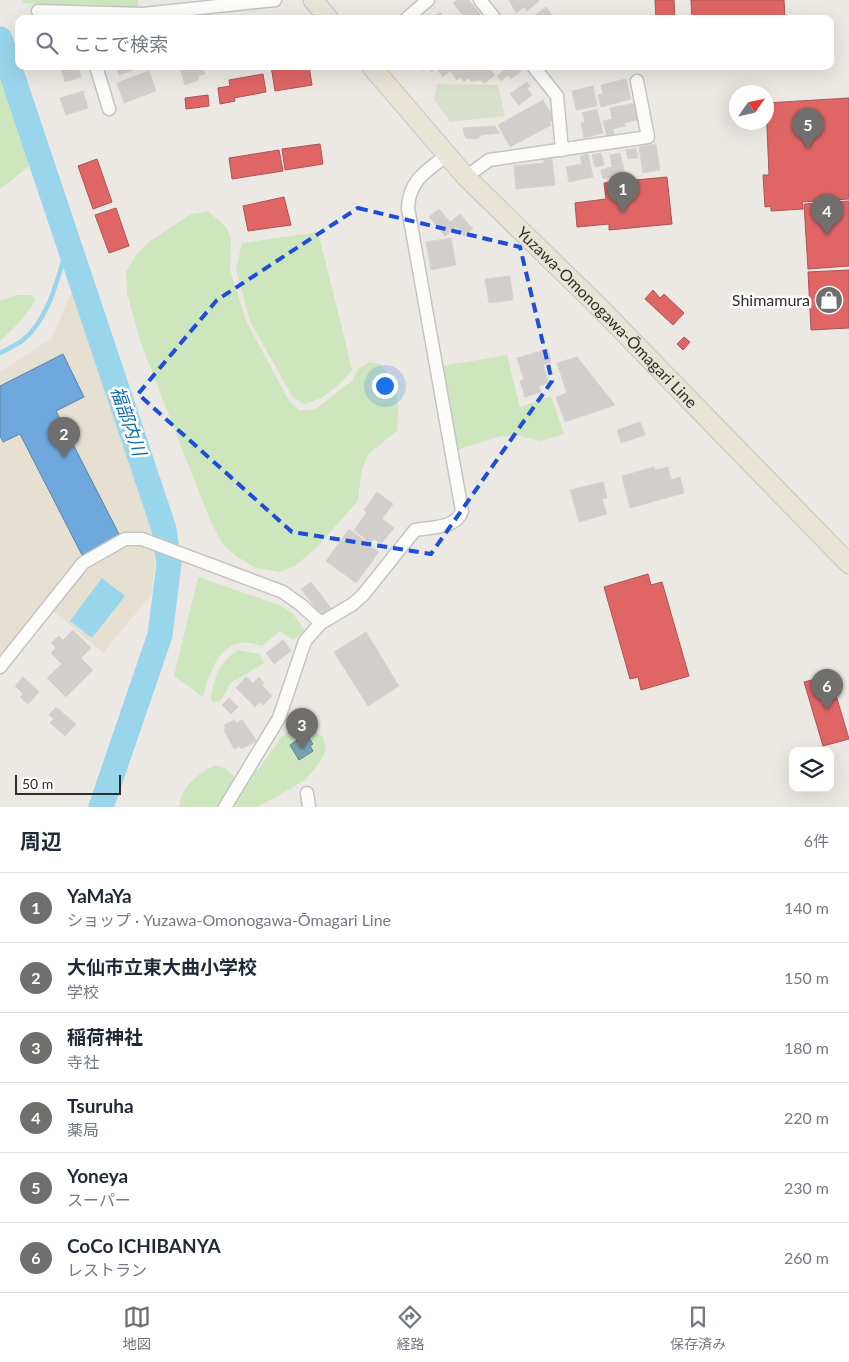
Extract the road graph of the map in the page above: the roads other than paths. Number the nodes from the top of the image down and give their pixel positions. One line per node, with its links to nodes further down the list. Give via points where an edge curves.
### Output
1 (275, 0): 6 (street, via 144,14)
2 (313, 0): 7 (main road)
3 (428, 0): 8 (street)
4 (480, 0): 9 (street)
5 (38, 11): 6 (street)
6 (80, 15)
7 (326, 15)
8 (411, 15)
9 (492, 15)
10 (97, 70): 14 (street)
11 (374, 70): 16 (main road, Yuzawa-Omonogawa-Ōmagari Line)
12 (536, 70): 15 (street, via 557,96)
13 (637, 81): 15 (street, via 648,137)
14 (109, 109)
15 (562, 150): 17 (street, via 489,160)
16 (446, 156): 17 (main road, Yuzawa-Omonogawa-Ōmagari Line); 19 (street, via 418,177 408,208 462,511 453,523 415,530 363,595)
17 (466, 177): 18 (main road, Yuzawa-Omonogawa-Ōmagari Line, via 602,310)
18 (849, 564)
19 (321, 624): 20 (street, via 283,592 187,554 142,539 125,539 83,563); 22 (street, via 305,641 285,702 266,742)
20 (0, 667)
21 (307, 793): 23 (street)
22 (225, 807)
23 (309, 807)

